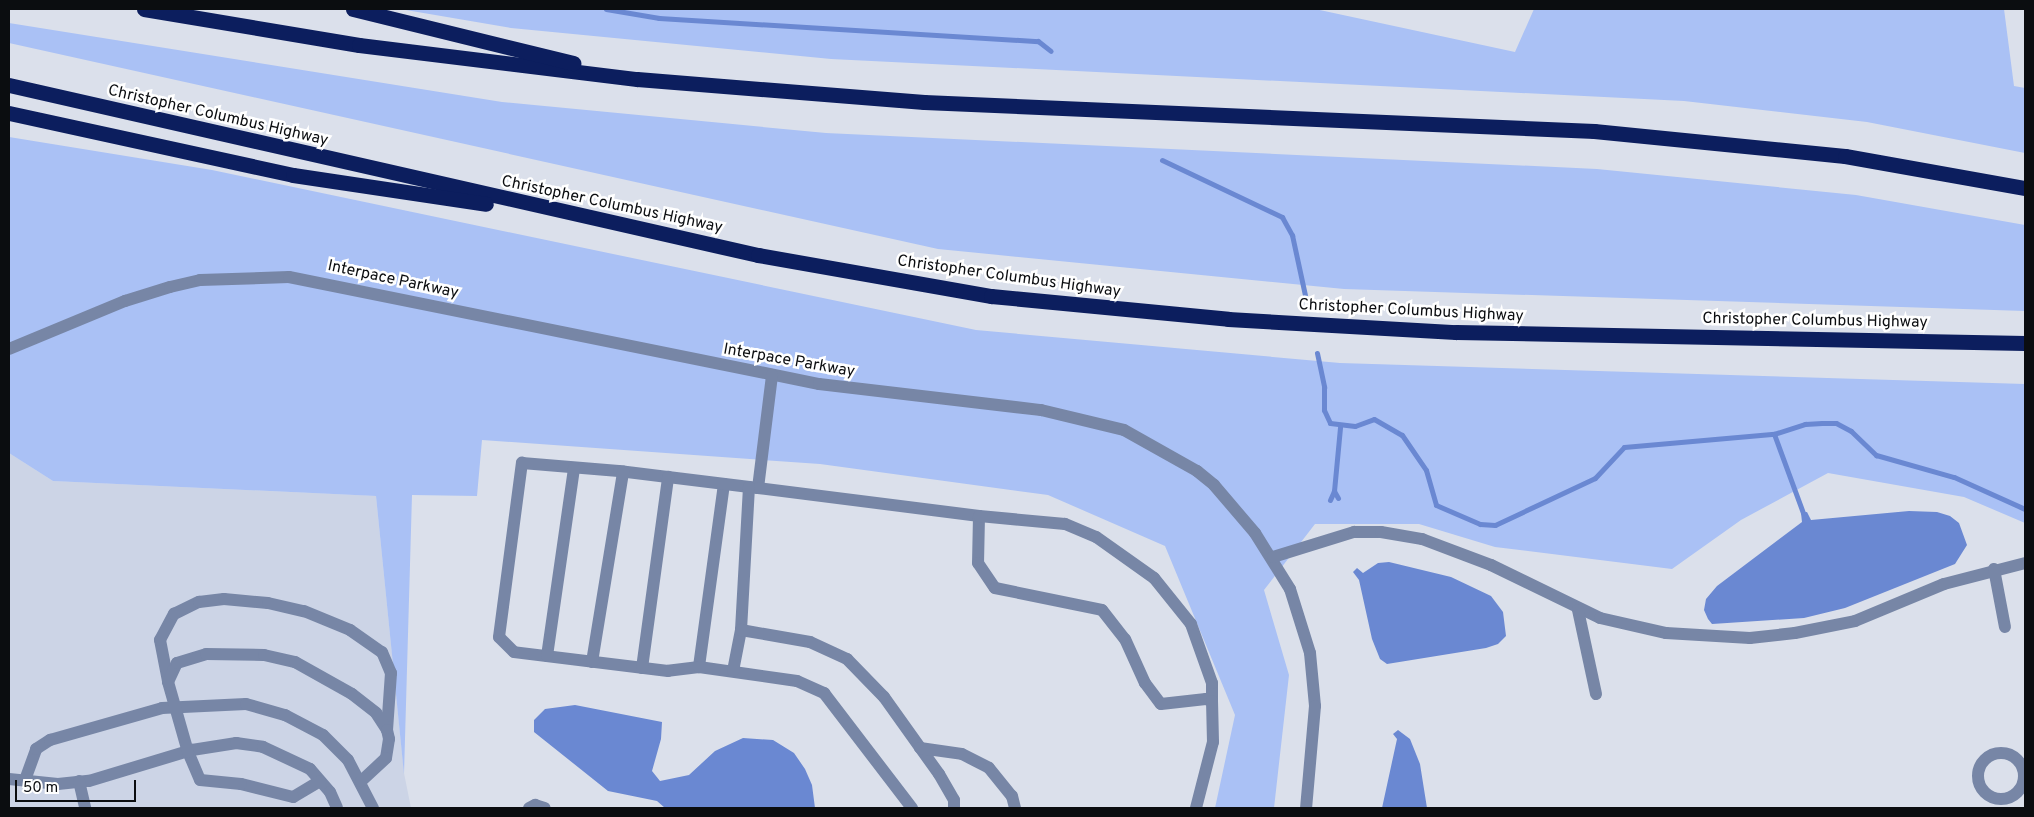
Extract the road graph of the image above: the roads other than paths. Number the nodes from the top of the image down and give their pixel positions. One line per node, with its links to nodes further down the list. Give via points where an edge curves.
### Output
1 (144, 9): 3 (highway, via 358,45)
2 (353, 9): 3 (highway)
3 (637, 79): 6 (highway, via 924,102 1594,132 1845,156)
4 (9, 85): 7 (highway, Christopher Columbus Highway)
5 (9, 113): 7 (highway, via 293,175)
6 (2025, 188)
7 (636, 227): 8 (highway, Christopher Columbus Highway, via 758,255 991,296 1228,319 1520,334)
8 (2025, 343)
9 (9, 349): 10 (street, Interpace Parkway, via 125,300 200,280 258,275 315,280)
10 (772, 375): 15 (street); 17 (street, Interpace Parkway, via 819,384 1041,410 1124,430 1203,476)
11 (574, 468): 12 (street); 23 (street); 23 (street, via 522,463 499,637 514,652)
12 (623, 472): 13 (street); 24 (street)
13 (668, 477): 14 (street); 26 (street)
14 (724, 484): 15 (street); 25 (street)
15 (753, 487): 16 (street); 22 (street)
16 (979, 516): 30 (street, via 1065,524 1096,537 1154,578 1191,624 1212,682); 30 (street, via 978,564 995,588 1102,610 1125,638 1145,682 1161,704)
17 (1273, 557): 20 (street, via 1354,532 1381,532 1422,539 1492,565); 49 (street, Interpace Parkway, via 1303,623 1310,653 1315,734)
18 (2025, 563): 19 (street)
19 (1994, 569): 20 (street, via 1944,584 1855,621 1759,637 1666,633 1624,626); 21 (street)
20 (1578, 610): 29 (street)
21 (2006, 628)
22 (741, 630): 27 (street); 33 (street, via 810,642 847,659 884,697)
23 (547, 656): 24 (street)
24 (592, 662): 26 (street)
25 (699, 667): 26 (street, via 668,671); 27 (street)
26 (642, 668)
27 (733, 672): 45 (street, via 797,681 824,693)
28 (168, 682): 31 (street); 32 (street, via 176,663 186,658 226,653 264,655 295,662 352,694 376,713); 32 (street, via 160,640 174,614 199,602 224,599 268,603 304,611 350,630 382,652 391,673)
29 (1596, 694)
30 (1212, 701): 48 (street, via 1213,742)
31 (175, 707): 34 (street); 36 (street, via 138,712 41,744 30,760); 39 (street, via 246,704 285,715 323,735 348,760)
32 (387, 730): 39 (street, via 386,758)
33 (920, 748): 46 (street, via 947,787 954,800); 47 (street, via 971,757 989,768 1012,796)
34 (188, 752): 37 (street, via 236,743 263,747 293,759 310,769); 37 (street, via 195,775 205,783 241,784 292,797); 38 (street)
35 (9, 779): 36 (street)
36 (25, 780): 38 (street, via 58,784)
37 (320, 780): 41 (street)
38 (79, 781): 40 (street)
39 (361, 781): 42 (street)
40 (85, 808)
41 (337, 808)
42 (373, 808)
43 (529, 808): 44 (street, via 534,805)
44 (545, 808)
45 (912, 808)
46 (954, 808)
47 (1015, 808)
48 (1196, 808)
49 (1306, 808)

